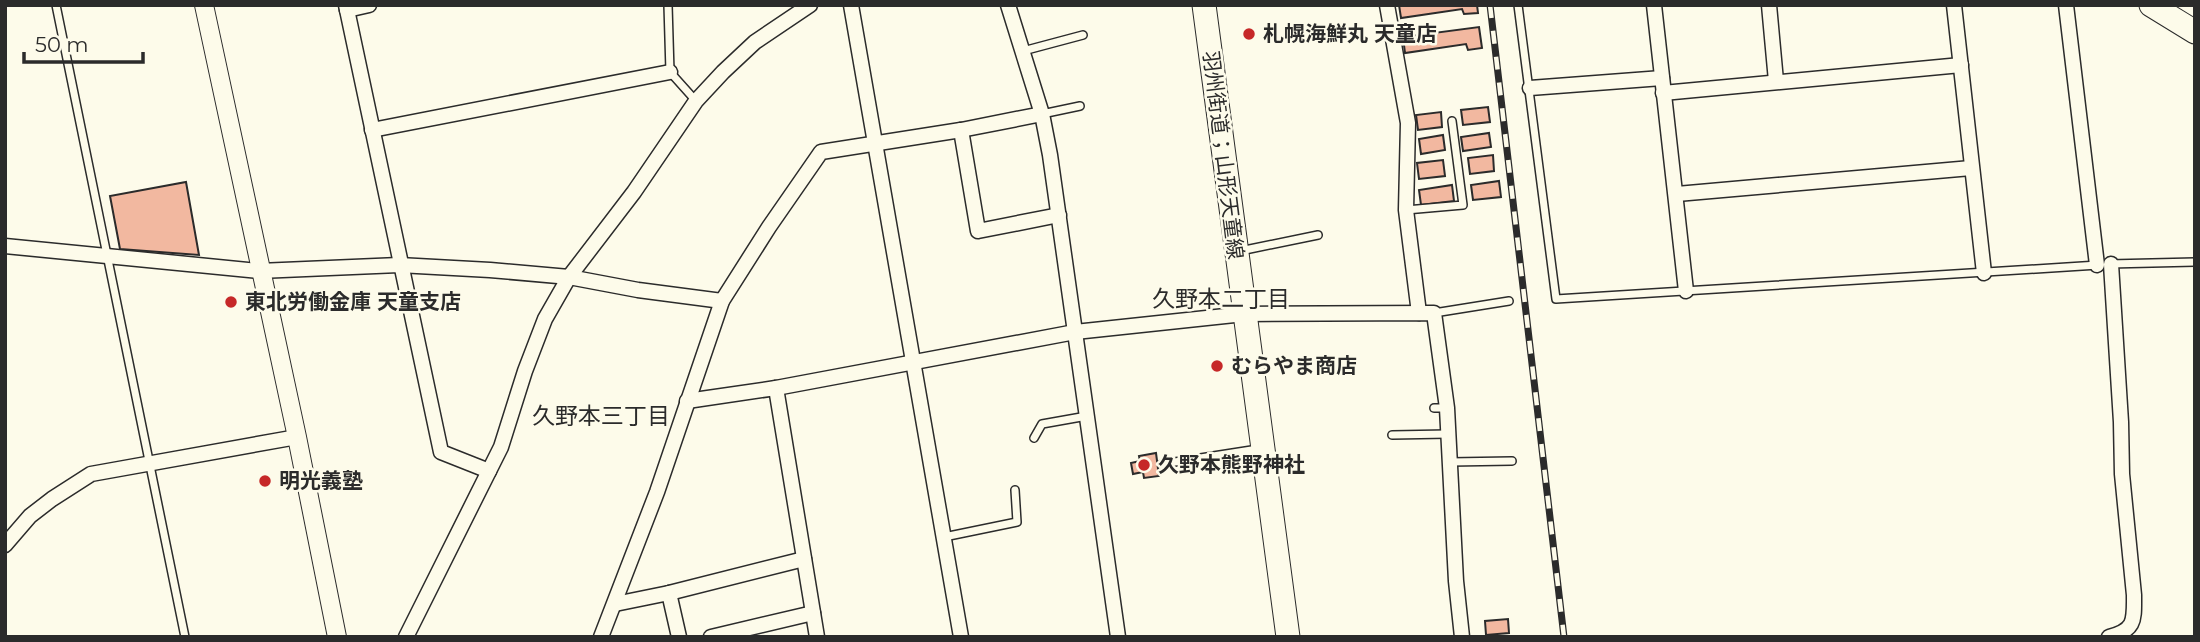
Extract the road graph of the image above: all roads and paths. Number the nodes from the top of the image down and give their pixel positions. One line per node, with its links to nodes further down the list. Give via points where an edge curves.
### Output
1 (56, 5): 40 (lane)
2 (204, 5): 44 (street)
3 (369, 5): 16 (street)
4 (668, 5): 21 (lane)
5 (810, 5): 26 (street, via 755,42)
6 (851, 5): 32 (street)
7 (1008, 5): 19 (street)
8 (1204, 5): 39 (main road, 羽州街道；山形天童線)
9 (1387, 5): 35 (street, via 1408,123)
10 (1518, 5): 24 (lane)
11 (1654, 5): 22 (street)
12 (1769, 5): 23 (street)
13 (1954, 5): 20 (street)
14 (2066, 5): 43 (street)
15 (2151, 5): 17 (main road)
16 (346, 8): 30 (street)
17 (2195, 32)
18 (1083, 35): 19 (lane)
19 (1022, 51): 28 (street)
20 (1961, 65): 23 (street); 33 (street)
21 (670, 72): 26 (lane); 30 (street)
22 (1662, 78): 24 (street); 25 (street)
23 (1776, 81): 25 (street)
24 (1530, 88): 47 (lane, via 1556,299)
25 (1663, 93): 34 (street)
26 (696, 101): 46 (street)
27 (1080, 107): 28 (lane)
28 (1042, 114): 31 (street); 36 (street)
29 (1452, 121): 35 (lane, via 1463,205)
30 (372, 130): 42 (street)
31 (961, 130): 32 (street); 36 (street, via 978,231)
32 (874, 143): 48 (street, via 821,152); 54 (street)
33 (1971, 168): 34 (street); 45 (street)
34 (1677, 194): 47 (street)
35 (1406, 210): 50 (street)
36 (1059, 215): 53 (street)
37 (1318, 235): 39 (lane)
38 (5, 246): 40 (street)
39 (1236, 252): 52 (main road, 羽州街道；山形天童線)
40 (108, 256): 44 (street); 64 (lane)
41 (2195, 262): 43 (lane)
42 (400, 265): 44 (street); 46 (street); 67 (street, via 440,452)
43 (2104, 265): 45 (lane); 86 (street, via 2121,422 2134,615 2124,633)
44 (259, 271): 60 (street)
45 (1984, 273): 47 (lane)
46 (569, 277): 48 (street); 67 (street, via 545,319)
47 (1686, 291)
48 (722, 301): 56 (street)
49 (1508, 301): 51 (lane)
50 (1419, 313): 51 (street); 52 (street)
51 (1434, 313): 58 (street, via 1440,408)
52 (1244, 314): 53 (street); 62 (main road, 羽州街道；山形天童線)
53 (1075, 332): 54 (street); 57 (street)
54 (914, 362): 55 (street); 69 (street)
55 (776, 387): 56 (street); 71 (street)
56 (687, 401): 73 (street)
57 (1087, 416): 61 (lane, via 1042,424); 83 (street)
58 (1448, 434): 59 (lane); 65 (street)
59 (1392, 435)
60 (297, 437): 64 (street); 76 (street)
61 (1034, 438)
62 (1262, 449): 66 (lane); 84 (main road, 羽州街道；山形天童線)
63 (1512, 461): 65 (lane)
64 (151, 463): 70 (street, via 91,474 30,516); 75 (lane)
65 (1449, 463): 85 (street)
66 (1162, 464)
67 (489, 471): 77 (street)
68 (1015, 491): 69 (lane, via 1017,522)
69 (943, 537): 82 (street)
70 (5, 545)
71 (804, 559): 72 (street); 74 (street)
72 (669, 593): 73 (street); 79 (street)
73 (615, 604): 78 (street)
74 (813, 613): 80 (street); 81 (street)
75 (185, 637)
76 (337, 637)
77 (406, 637)
78 (601, 637)
79 (679, 637)
80 (711, 637)
81 (817, 637)
82 (961, 637)
83 (1118, 637)
84 (1288, 637)
85 (1462, 637)
86 (2109, 637)

